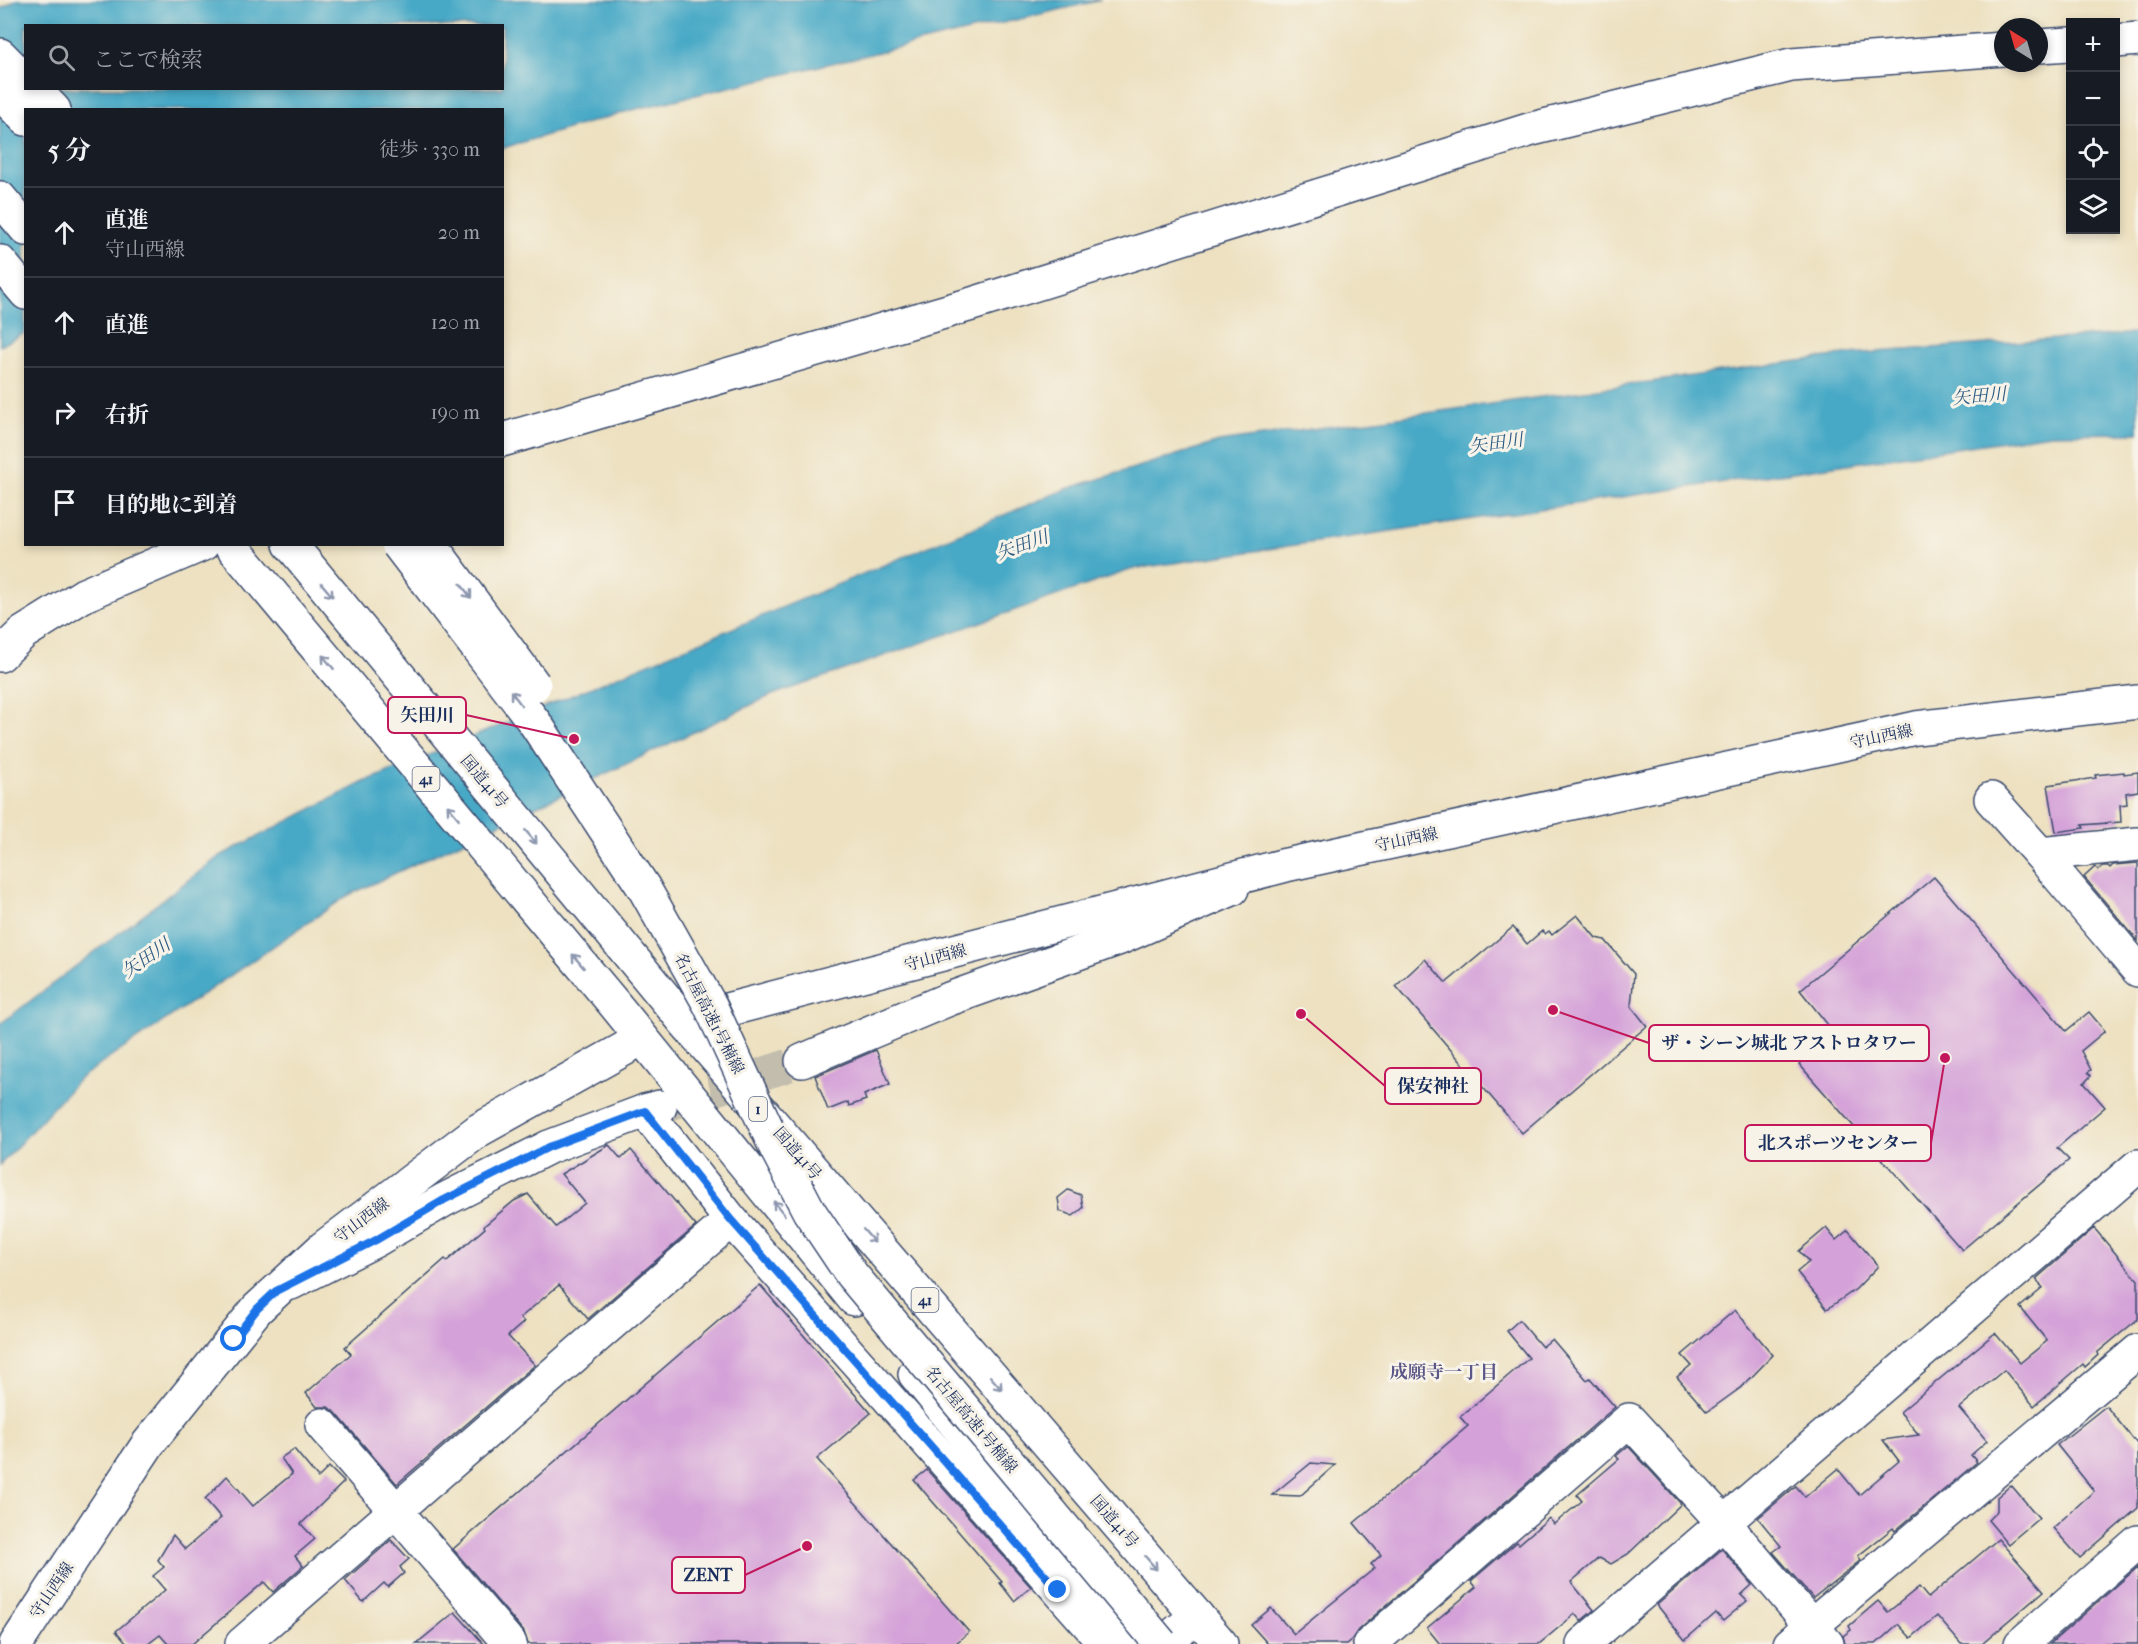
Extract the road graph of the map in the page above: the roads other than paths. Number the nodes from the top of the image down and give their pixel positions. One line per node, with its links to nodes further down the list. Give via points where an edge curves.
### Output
1 (2138, 39): 2 (main road)
2 (2120, 41)
3 (2066, 44): 4 (main road)
4 (2048, 45)
5 (1994, 50): 16 (main road, via 1791,65 1532,129 972,304)
6 (0, 55): 7 (main road)
7 (24, 79)
8 (35, 90): 10 (main road)
9 (0, 93): 11 (main road)
10 (52, 108)
11 (24, 117)
12 (0, 198): 13 (main road)
13 (24, 227)
14 (0, 262): 15 (main road)
15 (24, 291)
16 (504, 439)
17 (198, 546): 22 (main road, via 84,595 23,633)
18 (232, 546): 30 (main road, 41, one-way to 18)
19 (292, 546): 29 (main road, 国道41号 / 41, one-way to 29)
20 (400, 546): 47 (main road, 名古屋高速1号楠線 / 1, one-way to 20, bridge, via 852,1275 776,1148 710,1005 644,888 535,723)
21 (431, 546): 48 (main road, 名古屋高速1号楠線 / 1, one-way to 48, bridge, via 553,712 658,881 722,1001 786,1142 821,1205 863,1267)
22 (0, 655)
23 (2138, 702): 27 (main road, 守山西線, via 1916,728)
24 (1991, 799): 26 (main road)
25 (2138, 844): 26 (main road)
26 (2040, 854): 28 (main road)
27 (1286, 865): 29 (main road, 守山西線); 31 (main road, via 1120,938 949,999)
28 (2138, 970)
29 (684, 1021): 40 (main road, 国道41号 / 41, one-way to 40)
30 (640, 1037): 34 (main road, 守山西線, via 479,1130 323,1248); 46 (main road, 41, one-way to 30)
31 (802, 1060)
32 (2138, 1166): 38 (main road)
33 (731, 1220): 34 (main road, via 653,1109 549,1147); 37 (main road); 45 (main road)
34 (276, 1291): 42 (main road, 守山西線, via 257,1309 148,1444)
35 (2138, 1351): 41 (main road)
36 (322, 1425): 37 (main road)
37 (395, 1510): 43 (main road); 44 (main road)
38 (1723, 1522): 41 (main road); 50 (main road, via 1629,1420); 51 (main road)
39 (2138, 1542): 52 (main road)
40 (1197, 1616): 47 (main road); 49 (main road, 国道41号 / 41)
41 (1809, 1638)
42 (16, 1644)
43 (242, 1644)
44 (510, 1644)
45 (1106, 1644)
46 (1134, 1644)
47 (1161, 1644)
48 (1176, 1644)
49 (1221, 1644)
50 (1370, 1644)
51 (1583, 1644)
52 (2021, 1644)

